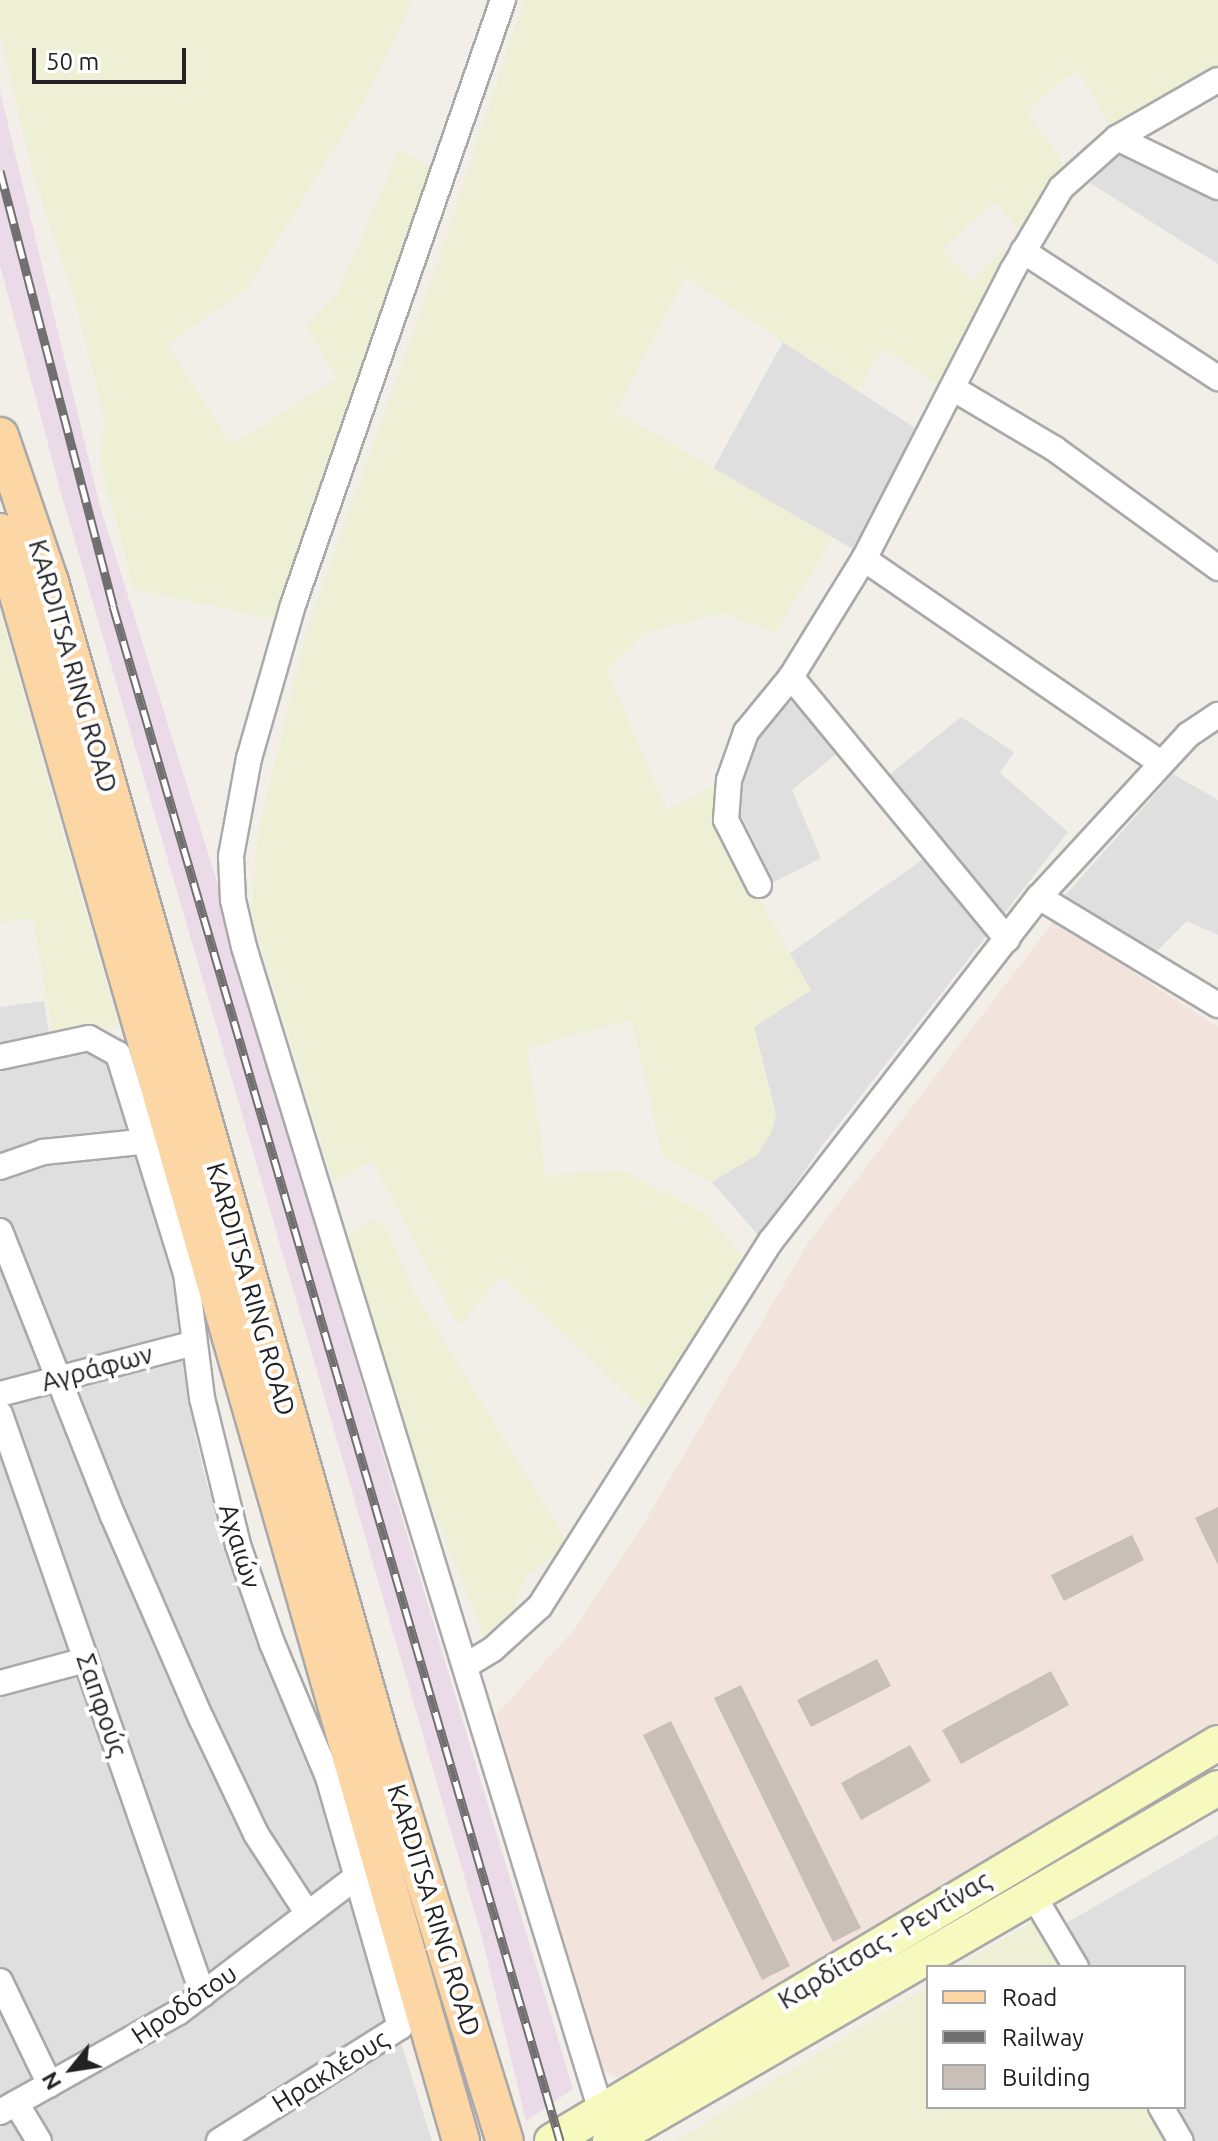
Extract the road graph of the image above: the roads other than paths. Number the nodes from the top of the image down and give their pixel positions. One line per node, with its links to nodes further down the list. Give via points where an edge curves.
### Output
1 (503, 0): 28 (street, via 288,620 249,758 231,856 233,900 244,947)
2 (1218, 80): 3 (street)
3 (1117, 138): 4 (street); 5 (street, via 1061,188)
4 (1218, 187)
5 (1023, 251): 6 (street); 7 (street)
6 (1218, 378)
7 (954, 389): 10 (street); 11 (street, via 1055,449)
8 (0, 436): 48 (main road, KARDITSA RING ROAD, via 36,537 380,1738)
9 (0, 532): 47 (main road, KARDITSA RING ROAD)
10 (864, 559): 12 (street); 14 (street)
11 (1218, 568)
12 (791, 677): 15 (street, via 746,732 729,780 726,820); 17 (street)
13 (1218, 715): 14 (street)
14 (1161, 763): 16 (street)
15 (759, 885)
16 (1039, 897): 17 (street); 18 (street)
17 (1007, 939): 28 (street, via 771,1241 540,1606 492,1650)
18 (1218, 1005)
19 (0, 1057): 20 (street, Αχαιών, via 89,1038 118,1054)
20 (149, 1141): 21 (street, via 43,1152); 23 (street, Αχαιών, via 186,1273)
21 (0, 1167)
22 (0, 1231): 24 (street)
23 (194, 1343): 24 (street, Αγράφων); 32 (street, Αχαιών, via 238,1545 328,1777)
24 (57, 1379): 25 (street, Αγράφων); 34 (street, via 236,1795)
25 (0, 1394)
26 (0, 1414): 27 (street, Σαπφούς)
27 (86, 1660): 29 (street); 39 (street, Σαπφούς)
28 (465, 1666): 44 (street)
29 (0, 1683)
30 (1218, 1743): 35 (main road, Καρδίτσας - Ρεντίνας)
31 (1218, 1788): 33 (main road, Καρδίτσας - Ρεντίνας)
32 (355, 1878): 34 (street, Ηροδότου); 40 (street, Αχαιών)
33 (1033, 1895): 36 (street); 37 (main road, Καρδίτσας - Ρεντίνας)
34 (308, 1914): 39 (street, Ηροδότου)
35 (885, 1938): 37 (main road); 44 (main road, Καρδίτσας - Ρεντίνας)
36 (1075, 1965)
37 (903, 1968): 44 (main road, Καρδίτσας - Ρεντίνας)
38 (0, 1981): 41 (street)
39 (203, 1995): 41 (street, Ηροδότου)
40 (400, 2027): 46 (street, Ηρακλέους)
41 (50, 2085): 42 (street, Ηροδότου)
42 (8, 2108): 45 (street)
43 (1162, 2109): 50 (street)
44 (606, 2126): 49 (main road, Καρδίτσας - Ρεντίνας)
45 (39, 2141)
46 (219, 2141)
47 (461, 2141)
48 (505, 2141)
49 (552, 2141)
50 (1181, 2141)

